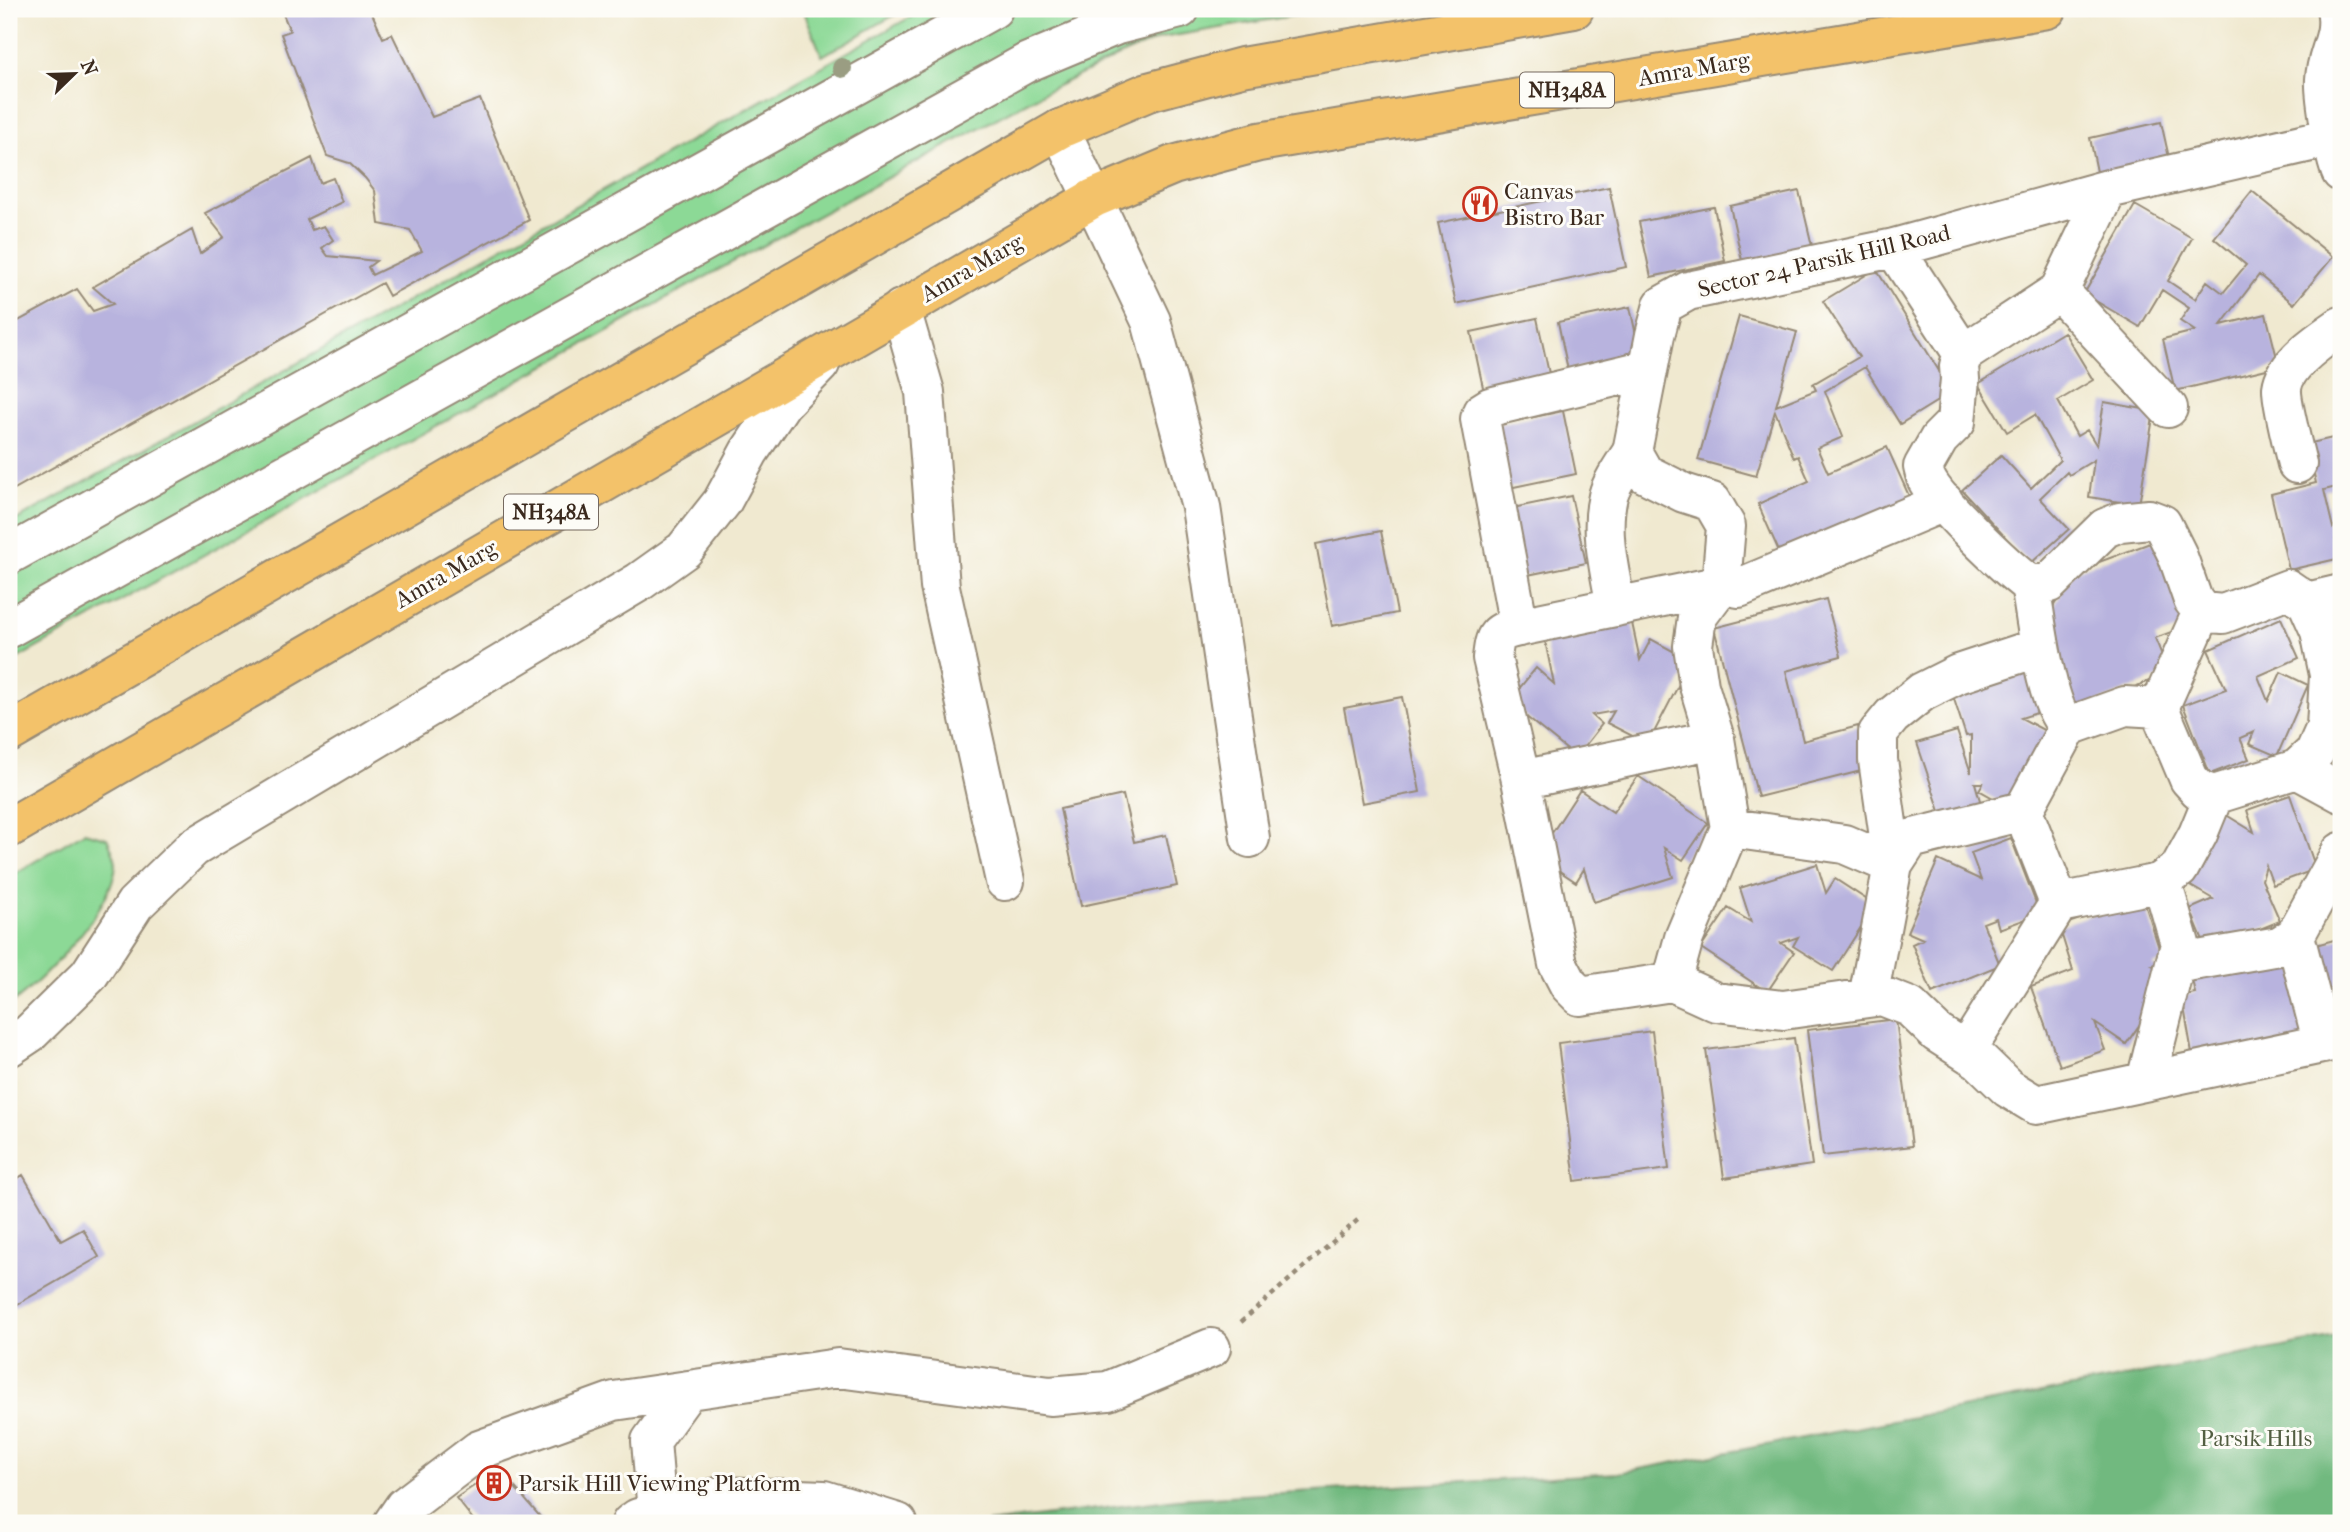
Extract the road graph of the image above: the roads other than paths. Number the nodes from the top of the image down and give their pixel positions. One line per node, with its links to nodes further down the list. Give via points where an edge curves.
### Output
1 (993, 9): 21 (street)
2 (1180, 9): 28 (street, via 1117,25 1026,64)
3 (1574, 9): 6 (highway, via 1242,67 1148,92)
4 (2047, 9): 9 (highway, Amra Marg / NH348A, via 1259,142 1173,164)
5 (2339, 20): 7 (street, via 2325,78)
6 (1060, 130): 9 (street); 33 (highway)
7 (2339, 148): 8 (street, Sector 24 Parsik Hill Road)
8 (2108, 189): 10 (street, Sector 24 Parsik Hill Road); 11 (street)
9 (1094, 198): 12 (highway, Amra Marg / NH348A); 42 (street, via 1152,321 1201,507)
10 (1894, 248): 15 (street); 16 (street, Sector 24 Parsik Hill Road, via 1688,291 1663,305)
11 (2059, 290): 15 (street); 17 (street)
12 (901, 309): 14 (highway, Amra Marg / NH348A); 45 (street, via 925,392 940,587)
13 (2341, 326): 19 (street, via 2288,372 2282,389)
14 (839, 345): 40 (highway, Amra Marg / NH348A); 53 (street, via 782,403 722,502 684,550 639,582 193,848 135,904 89,975 30,1033)
15 (1963, 354): 20 (street, via 1956,422 1939,439 1923,467 1926,479)
16 (1648, 369): 18 (street, Sector 24 Parsik Hill Road); 27 (street, via 1482,412)
17 (2168, 408)
18 (1632, 452): 22 (street, via 1644,473 1712,502 1726,526); 25 (street, Sector 24 Parsik Hill Road, via 1608,494 1605,520)
19 (2297, 464)
20 (1944, 502): 22 (street, via 1739,588); 23 (street)
21 (9, 555)
22 (1721, 585): 25 (street); 34 (street, via 1697,617 1693,646 1699,687)
23 (2030, 585): 26 (street, via 2049,583 2105,528 2149,519 2162,524); 29 (street)
24 (2324, 598): 26 (street, via 2288,589 2223,614); 31 (street, via 2320,631)
25 (1616, 607): 27 (street)
26 (2202, 612): 30 (street)
27 (1519, 626): 36 (street, via 1502,630 1495,638 1492,659)
28 (9, 628)
29 (2040, 648): 32 (street, via 2061,721); 44 (street, via 1958,674 1922,692 1878,733)
30 (2159, 708): 32 (street, via 2125,706); 38 (street, via 2189,779 2199,790)
31 (2334, 713): 35 (street, via 2315,752)
32 (2069, 726): 39 (street)
33 (9, 733)
34 (1715, 739): 36 (street); 41 (street)
35 (2297, 769): 37 (street); 38 (street)
36 (1521, 780): 50 (street, via 1558,964 1569,985 1580,996)
37 (2341, 793)
38 (2214, 795): 46 (street, via 2179,869)
39 (2023, 811): 44 (street, via 1910,839); 47 (street)
40 (9, 828)
41 (1730, 828): 44 (street, via 1844,844); 50 (street, via 1684,938)
42 (1250, 838)
43 (2341, 852): 48 (street)
44 (1893, 865): 51 (street)
45 (1005, 881)
46 (2159, 883): 47 (street); 49 (street, via 2180,944)
47 (2059, 903): 54 (street)
48 (2295, 936): 49 (street, via 2279,946); 52 (street)
49 (2175, 964): 55 (street)
50 (1671, 982): 51 (street, via 1716,1002 1783,1010)
51 (1868, 998): 54 (street, via 1882,996 1910,1007 1937,1033)
52 (2332, 1042): 55 (street)
53 (9, 1047)
54 (1966, 1051): 55 (street, via 2008,1088 2036,1105)
55 (2146, 1081)
56 (1211, 1348): 57 (street, via 1108,1391 1050,1395 838,1368)
57 (688, 1390): 58 (street, via 651,1441); 59 (street, via 614,1401 479,1450 404,1507)
58 (644, 1518): 60 (street, via 721,1496 824,1500)
59 (393, 1523)
60 (898, 1523)

